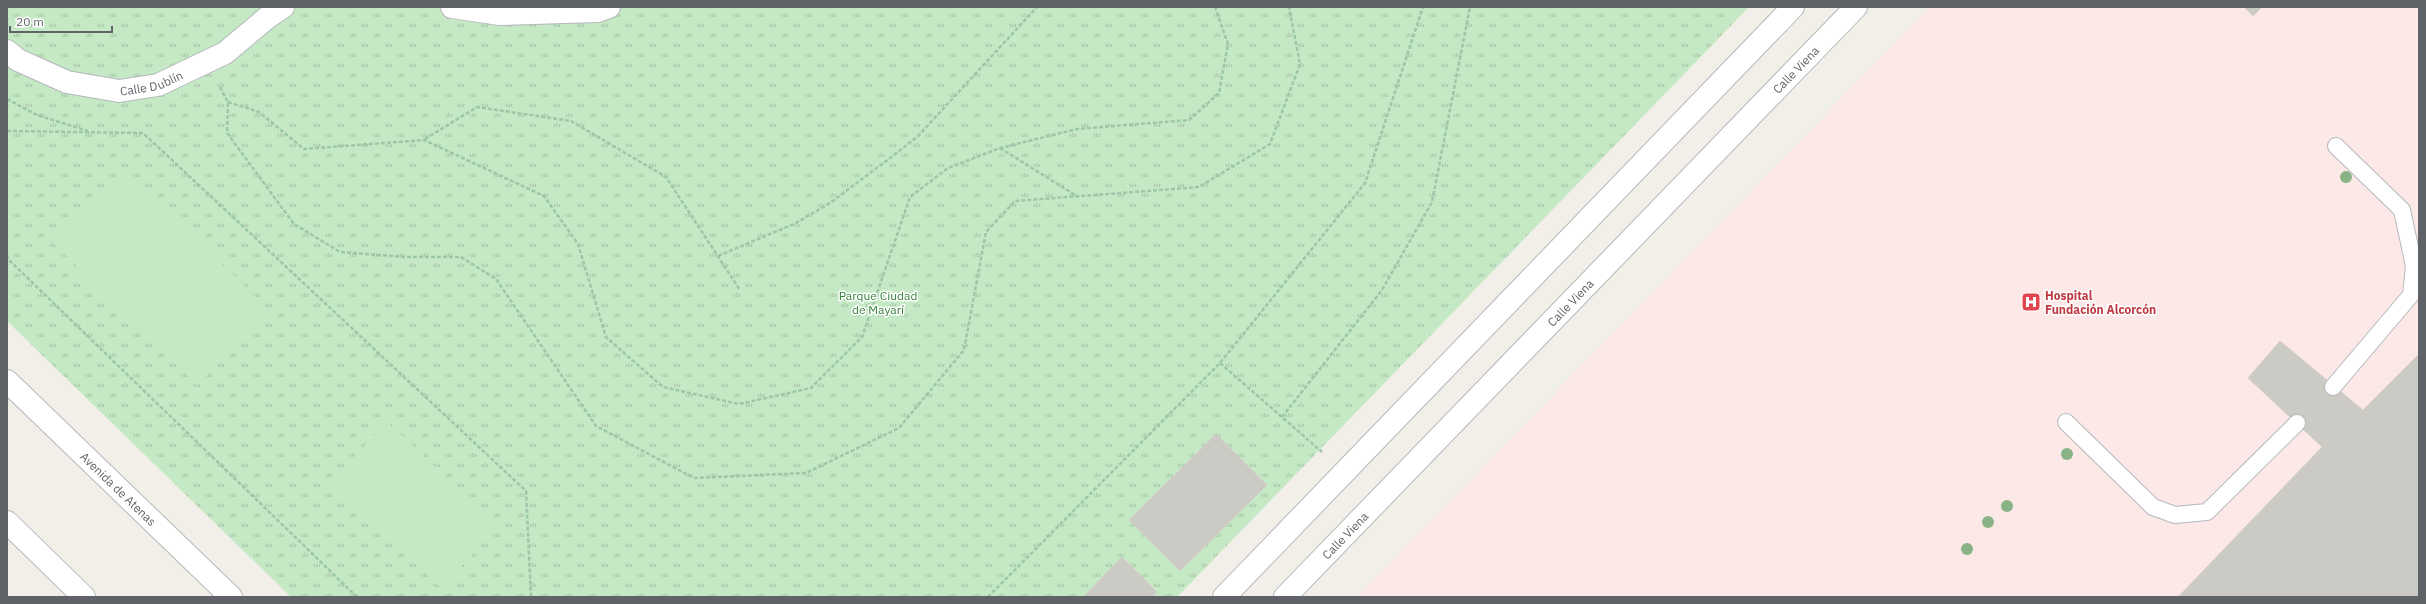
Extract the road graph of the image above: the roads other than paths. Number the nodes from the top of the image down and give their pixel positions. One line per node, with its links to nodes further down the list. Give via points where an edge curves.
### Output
1 (283, 7): 6 (street, Calle Dublín, via 225,53 158,85 119,91 67,82 18,60)
2 (452, 7): 3 (street, via 500,14 598,11)
3 (608, 7)
4 (1793, 7): 15 (street)
5 (1856, 7): 16 (street, Calle Viena)
6 (7, 51)
7 (2336, 146): 9 (lane, via 2402,210 2414,266 2411,295)
8 (7, 381): 14 (street, Avenida de Atenas)
9 (2333, 387)
10 (2066, 422): 11 (lane, via 2153,507 2175,515 2207,512)
11 (2297, 423)
12 (7, 522): 13 (street)
13 (84, 597)
14 (231, 597)
15 (1224, 597)
16 (1285, 597)

